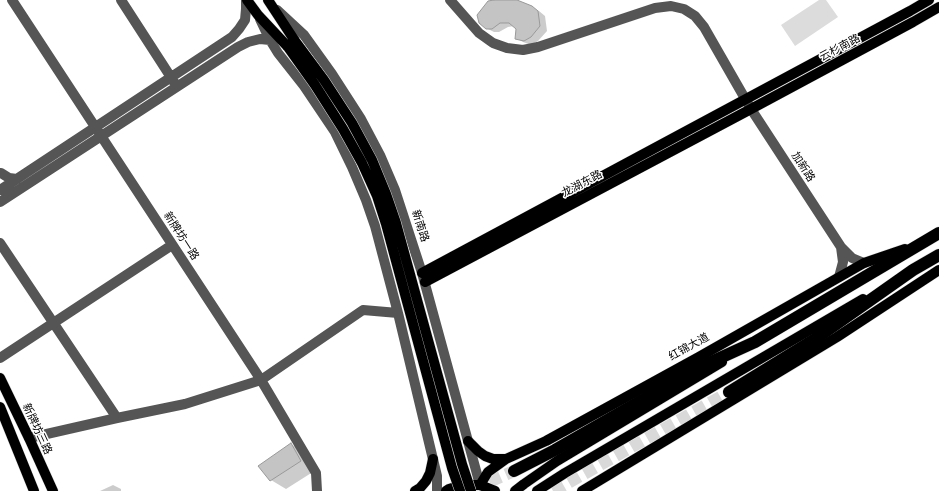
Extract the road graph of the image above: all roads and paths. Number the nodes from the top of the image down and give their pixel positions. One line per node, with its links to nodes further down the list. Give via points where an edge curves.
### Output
1 (12, 0): 14 (street, 新牌坊一路)
2 (121, 0): 11 (street)
3 (246, 0): 8 (main road, 新南路); 11 (street, via 244,20 232,37)
4 (450, 0): 13 (street, 加新路, via 479,33 493,43 522,50 655,8 671,6 684,9 695,16 704,27)
5 (929, 0): 13 (main road, 云杉南路)
6 (270, 3): 10 (main road, 新南路); 34 (street, 新南路, via 304,35 361,119 395,190)
7 (939, 6): 15 (main road, 云杉南路)
8 (258, 15): 9 (street, 新南路); 10 (main road, 新南路)
9 (270, 40): 12 (street, via 260,39 238,47); 36 (street, 新南路, via 335,132 352,167 375,226)
10 (292, 44): 49 (main road, 新南路, bridge, via 362,163 376,196 386,224); 60 (main road, 新南路, bridge, via 324,80 352,123 372,160 386,194)
11 (171, 77): 12 (street); 16 (street)
12 (177, 87): 17 (street)
13 (746, 99): 15 (street, 加新路); 34 (main road, 龙湖东路)
14 (83, 109): 16 (street, via 97,116); 18 (street, 新牌坊一路)
15 (751, 109): 29 (street, 加新路); 34 (main road, 龙湖东路)
16 (112, 116): 18 (street)
17 (117, 126): 19 (street); 20 (street, via 112,144)
18 (95, 128): 19 (street, 新牌坊一路); 22 (street)
19 (101, 136): 20 (street, 新牌坊一路); 24 (street)
20 (114, 156): 28 (street, 新牌坊一路)
21 (0, 173): 22 (street); 23 (street)
22 (17, 179): 23 (street)
23 (1, 189)
24 (0, 202)
25 (939, 233): 27 (highway, 红锦大道)
26 (0, 243): 37 (street)
27 (920, 244): 31 (main road, 红锦大道); 38 (highway, 红锦大道)
28 (172, 245): 37 (street); 41 (street, 新牌坊一路)
29 (841, 247): 31 (street, via 852,258); 35 (street, via 843,262)
30 (939, 255): 32 (highway)
31 (864, 263): 35 (main road, 红锦大道)
32 (913, 270): 42 (highway, via 815,339); 63 (main road)
33 (939, 270): 64 (main road, via 837,337)
34 (424, 277): 46 (street, 新南路)
35 (839, 277): 48 (main road, 红锦大道, via 546,441)
36 (398, 313): 41 (street, via 363,310); 47 (street, 新南路)
37 (53, 322): 39 (street); 44 (street)
38 (755, 342): 50 (highway, 红锦大道, via 700,367); 62 (main road, 红锦大道, via 557,461)
39 (0, 358)
40 (0, 378): 45 (main road, 新牌坊三路)
41 (261, 380): 44 (street, via 185,404); 54 (street, 新牌坊一路, via 316,473)
42 (729, 392)
43 (0, 407): 52 (main road)
44 (117, 418): 45 (street)
45 (29, 438): 53 (main road, 新牌坊三路)
46 (468, 440): 48 (main road, via 485,456); 51 (street, 新南路)
47 (433, 459): 55 (main road, via 426,481); 56 (street, 新南路)
48 (506, 459): 51 (main road, 红锦大道, via 488,472)
49 (452, 468): 58 (main road); 59 (main road, 新南路, bridge)
50 (514, 471)
51 (480, 485): 57 (main road, via 462,485); 61 (main road)
52 (34, 491)
53 (52, 491)
54 (317, 491)
55 (415, 491)
56 (437, 491)
57 (446, 491)
58 (452, 491)
59 (460, 491)
60 (471, 491)
61 (495, 491)
62 (515, 491)
63 (537, 491)
64 (582, 491)

